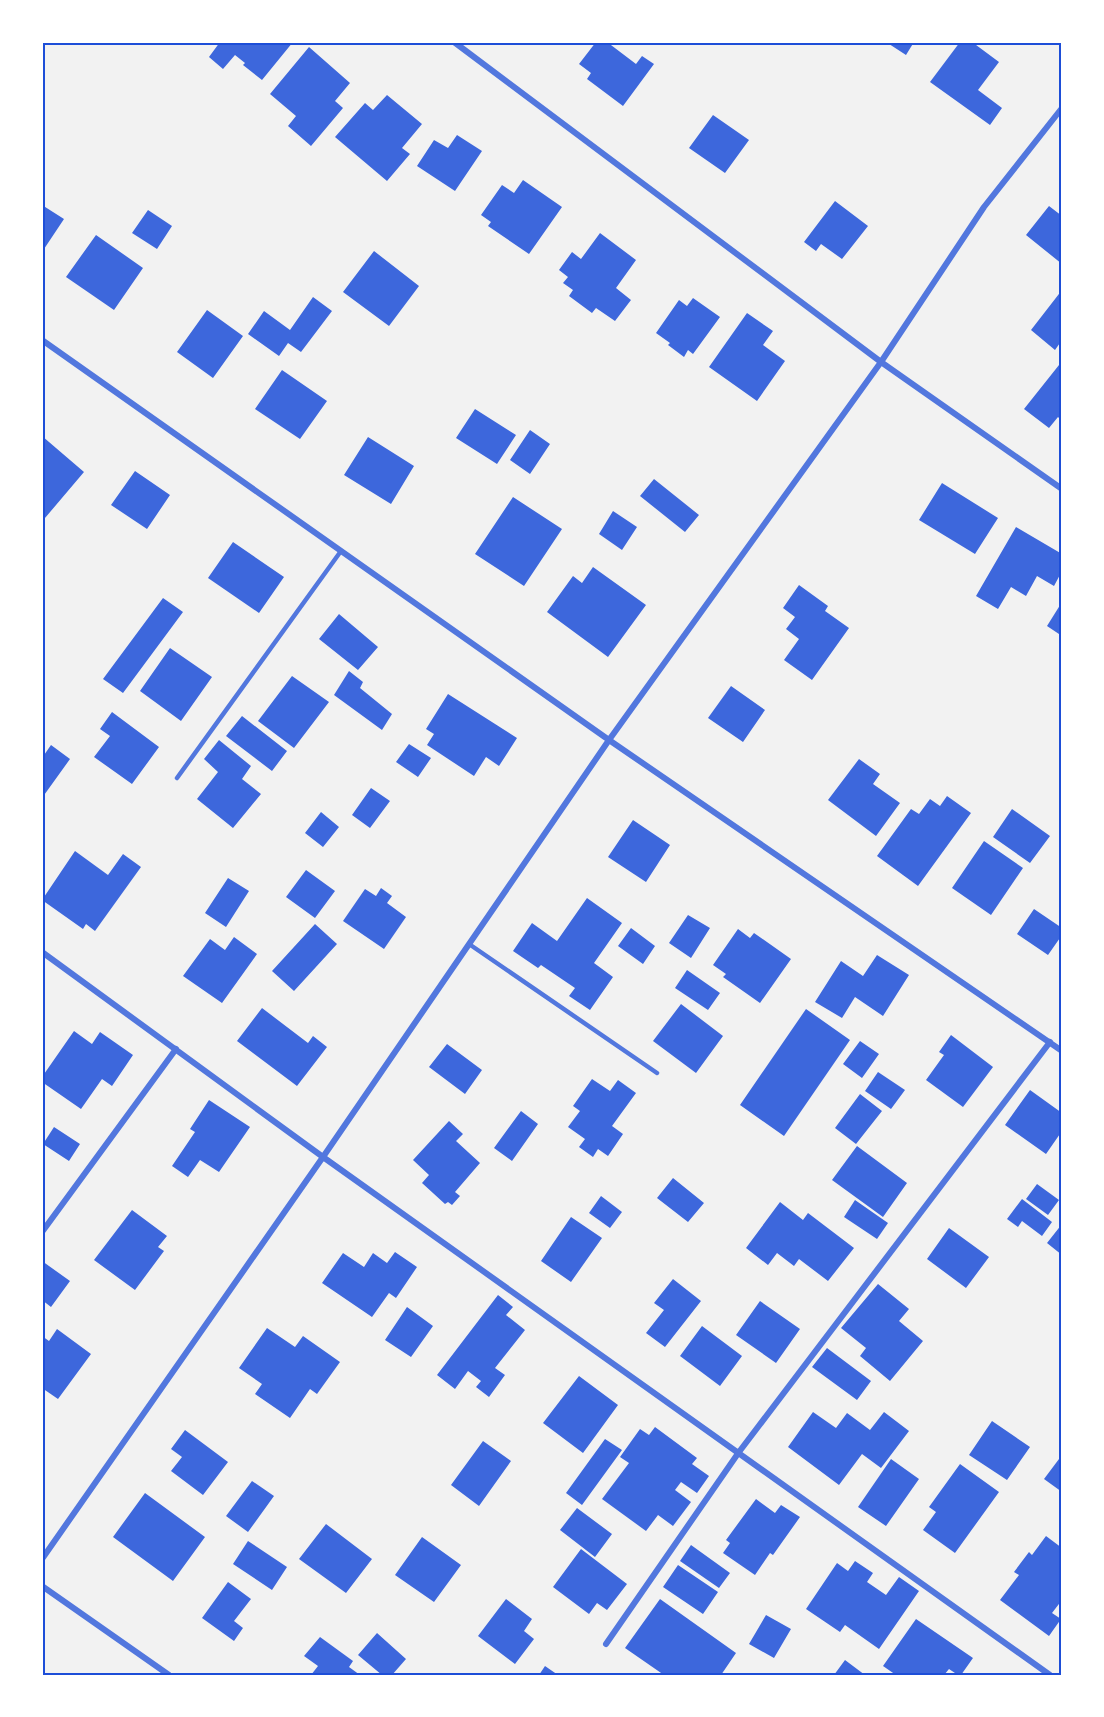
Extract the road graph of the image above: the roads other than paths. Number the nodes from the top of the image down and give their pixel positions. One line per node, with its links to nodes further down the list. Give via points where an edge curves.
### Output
1 (454, 42): 4 (street)
2 (1062, 108): 4 (street, via 984,207)
3 (42, 340): 6 (street)
4 (881, 362): 5 (street); 7 (street)
5 (1062, 489)
6 (341, 551): 7 (street); 8 (lane)
7 (609, 740): 9 (street); 11 (street)
8 (177, 778)
9 (469, 944): 14 (lane); 15 (street)
10 (42, 952): 12 (street)
11 (1050, 1042): 13 (street); 17 (street)
12 (176, 1049): 15 (street); 16 (street)
13 (1062, 1051)
14 (657, 1073)
15 (323, 1156): 17 (street); 18 (street)
16 (42, 1232)
17 (739, 1452): 20 (street); 22 (street)
18 (42, 1559)
19 (42, 1586): 21 (street)
20 (606, 1644)
21 (169, 1675)
22 (1050, 1675)

